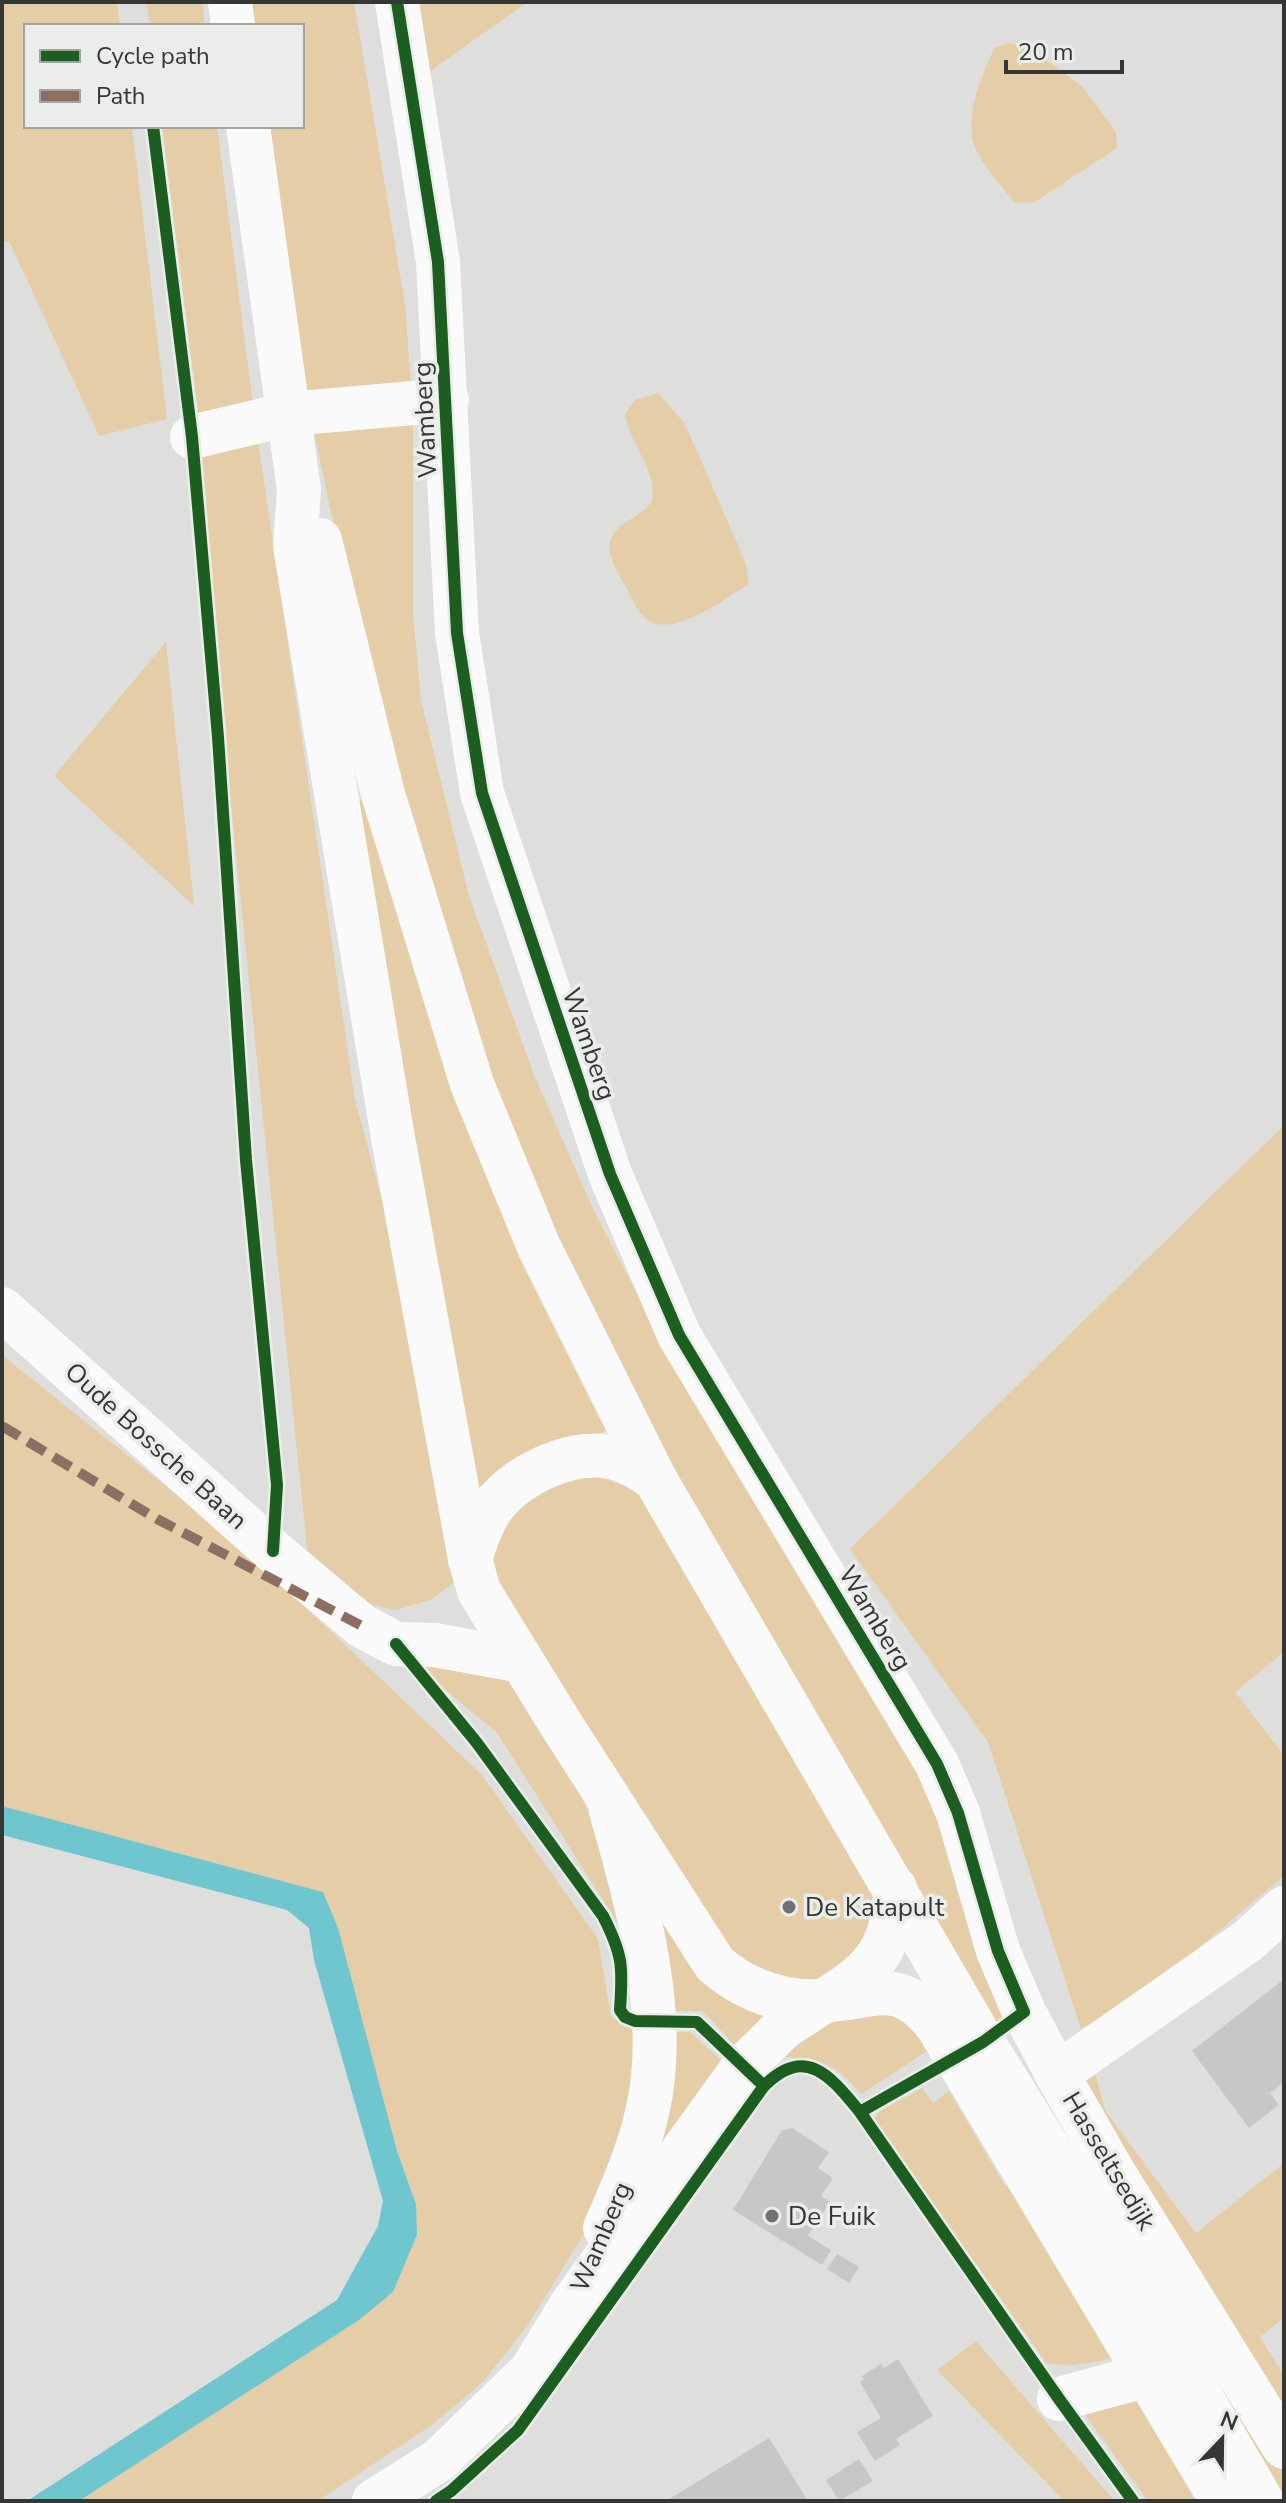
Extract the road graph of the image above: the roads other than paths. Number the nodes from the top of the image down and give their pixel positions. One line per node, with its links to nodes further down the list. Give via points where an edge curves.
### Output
1 (230, 2): 3 (main road)
2 (397, 2): 5 (main road, Wamberg, via 438,262)
3 (233, 24)
4 (248, 128): 6 (main road, Wamberg)
5 (447, 400): 6 (main road); 19 (main road, Wamberg, via 457,633 482,793 610,1174 679,1335 937,1764 958,1813 998,1951)
6 (289, 414): 7 (main road); 8 (main road, Wamberg)
7 (192, 437)
8 (299, 490): 10 (main road, Wamberg, via 321,542 383,794 472,1084 539,1247); 11 (main road, Wamberg, via 295,546 392,1132)
9 (2, 1309): 12 (main road, Oude Bossche Baan, via 362,1626 396,1644)
10 (655, 1479): 11 (main road, via 612,1457 568,1460 544,1468 505,1492 490,1510); 15 (main road, Wamberg)
11 (474, 1575): 12 (main road, via 459,1622); 13 (main road, Wamberg)
12 (435, 1645): 13 (main road, Oude Bossche Baan)
13 (521, 1661): 14 (main road, Wamberg)
14 (606, 1795): 17 (main road, Wamberg, via 715,1964 735,1982 761,1994); 20 (main road, Wamberg, via 638,1904 655,2060 633,2162)
15 (895, 1888): 17 (main road, via 892,1925 879,1956 851,1985); 22 (main road, Hasseltsedijk)
16 (1284, 1908): 19 (main road, Hasseltsedijk, via 1249,1940)
17 (824, 2001): 18 (main road, Wamberg, via 874,1992 901,1996 926,2011); 20 (main road, via 783,2028 744,2066)
18 (956, 2057): 22 (main road, Hasseltsedijk)
19 (1057, 2074): 21 (main road, Hasseltsedijk)
20 (572, 2304): 25 (main road, via 531,2371 439,2460)
21 (1220, 2342): 22 (main road); 24 (main road, Hasseltsedijk)
22 (1164, 2368): 23 (main road); 26 (main road, Hasseltsedijk); 27 (main road, Hasseltsedijk)
23 (1059, 2399)
24 (1284, 2447)
25 (374, 2501)
26 (1222, 2501)
27 (1262, 2501)

